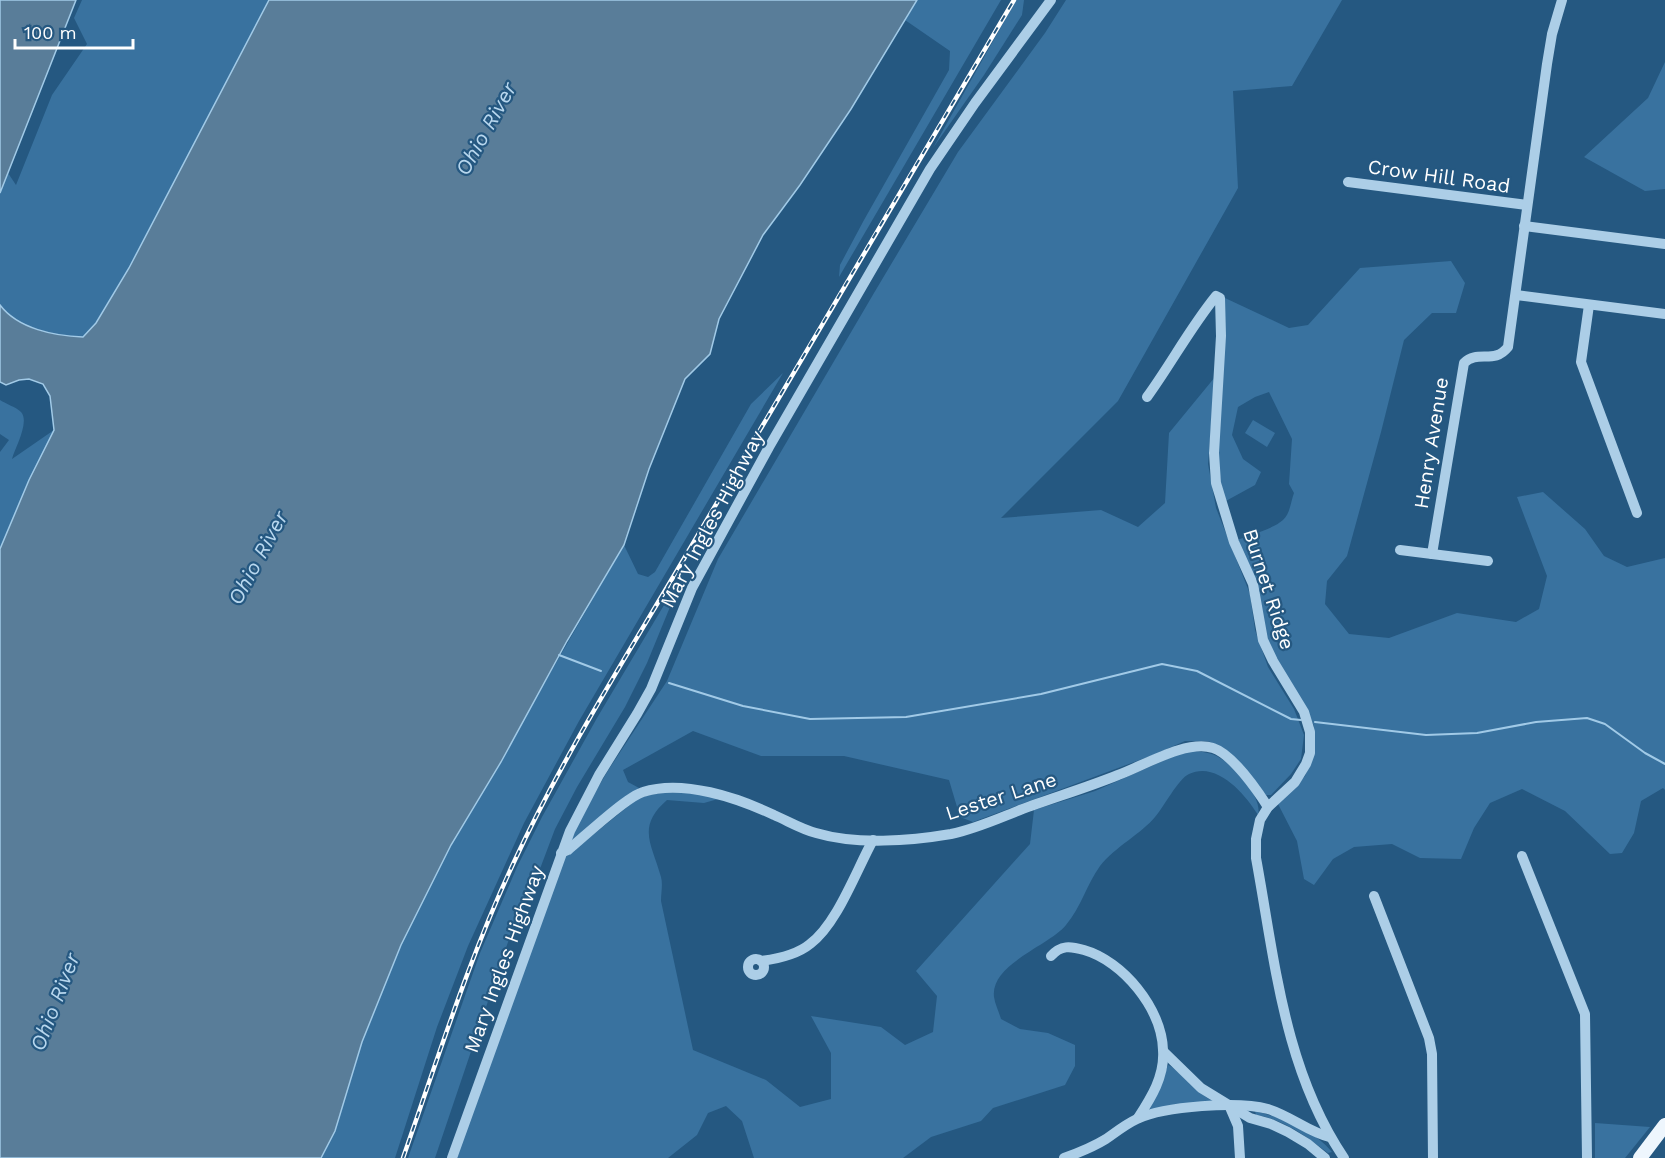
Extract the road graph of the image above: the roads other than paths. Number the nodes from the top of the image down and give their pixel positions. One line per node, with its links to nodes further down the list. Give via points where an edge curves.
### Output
1 (1051, 0): 17 (street, Mary Ingles Highway, via 930,169 770,447 692,588 651,689 581,807)
2 (1562, 0): 4 (street, via 1552,34)
3 (1348, 182): 4 (street, Crow Hill Road)
4 (1527, 206): 5 (street)
5 (1524, 226): 6 (street); 7 (street)
6 (1665, 244)
7 (1515, 295): 8 (street); 13 (street, Henry Avenue, via 1508,347 1495,357 1474,356 1461,370)
8 (1589, 305): 9 (street); 11 (street, via 1581,362)
9 (1665, 314)
10 (1147, 397): 15 (street, Burnet Ridge, via 1195,323 1216,296 1220,298 1216,483 1252,584 1263,640 1304,712 1310,732 1306,764)
11 (1637, 513)
12 (1400, 550): 13 (street)
13 (1432, 554): 14 (street)
14 (1488, 561)
15 (1268, 807): 16 (street, Lester Lane, via 1228,759 1212,747 1197,746 961,831); 26 (street, Burnet Ridge, via 1258,829 1256,858 1287,1027 1306,1087)
16 (873, 840): 17 (street, Lester Lane, via 816,834 716,793 665,788 638,794); 21 (street, via 819,936 801,949)
17 (561, 853): 27 (street, Mary Ingles Highway)
18 (1522, 856): 33 (street, via 1585,1014)
19 (1374, 896): 32 (street, via 1430,1038)
20 (1051, 956): 22 (street, via 1065,946 1072,947 1093,953 1118,968 1145,999)
21 (761, 961)
22 (1164, 1052): 23 (street, via 1193,1082); 24 (street, via 1157,1084)
23 (1228, 1105): 24 (street, via 1178,1109); 26 (street, via 1268,1110); 29 (street, via 1238,1126); 30 (street, via 1288,1132)
24 (1138, 1119): 28 (street)
25 (1665, 1125): 34 (main road)
26 (1330, 1137): 31 (street, Burnet Ridge)
27 (452, 1158)
28 (1064, 1158)
29 (1240, 1158)
30 (1325, 1158)
31 (1344, 1158)
32 (1433, 1158)
33 (1587, 1158)
34 (1640, 1158)

